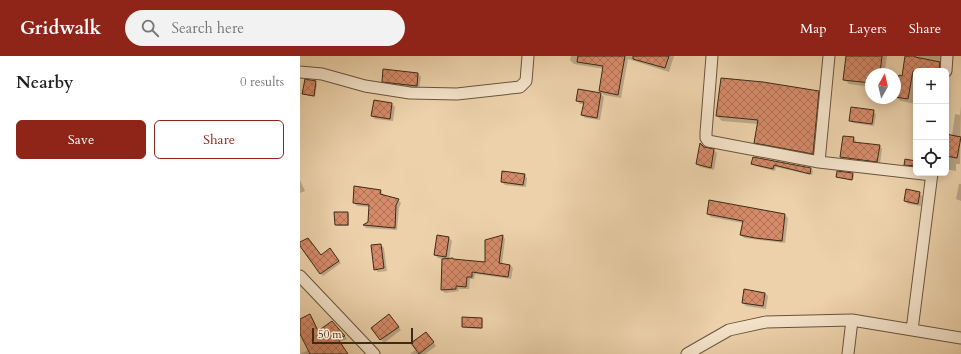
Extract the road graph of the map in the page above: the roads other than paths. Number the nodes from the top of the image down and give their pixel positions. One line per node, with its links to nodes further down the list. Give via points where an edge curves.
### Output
1 (528, 56): 6 (street, via 526,80 520,87 457,94 410,93 322,74)
2 (712, 56): 7 (street, via 706,133 708,141)
3 (829, 56): 7 (street)
4 (947, 56): 5 (street)
5 (946, 68)
6 (300, 72)
7 (820, 162): 8 (street)
8 (913, 172)
9 (932, 176): 12 (street)
10 (300, 276): 14 (street)
11 (852, 320): 12 (street); 15 (street, via 766,322 729,330); 16 (street)
12 (912, 330): 13 (street)
13 (961, 338)
14 (374, 354)
15 (687, 354)
16 (848, 354)

